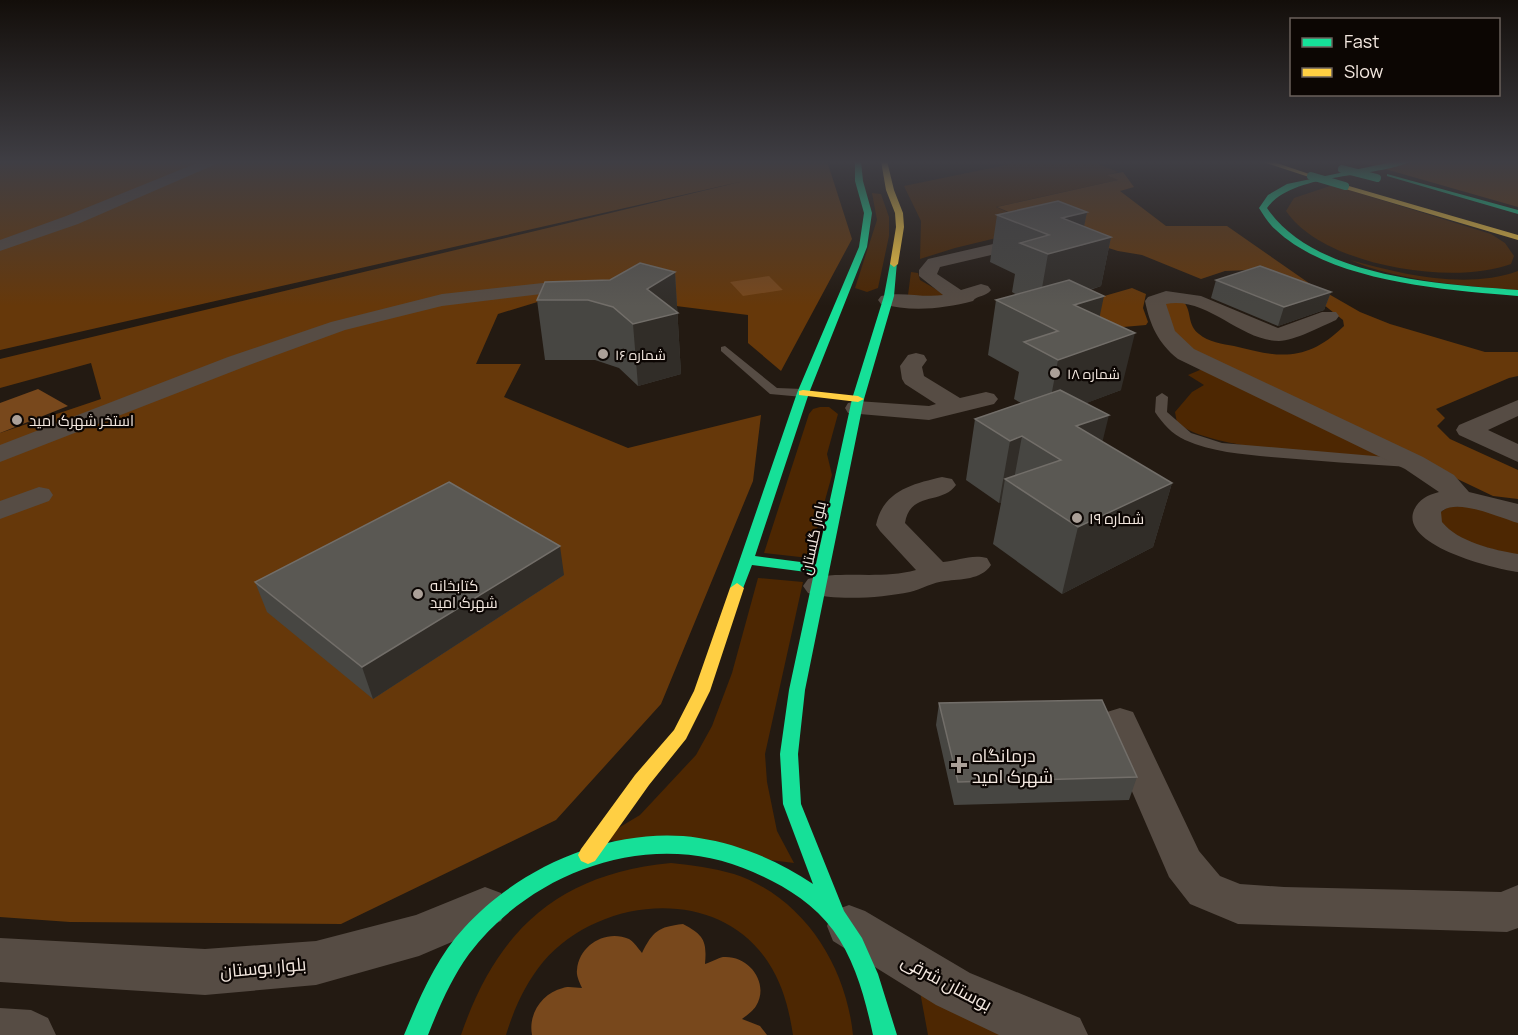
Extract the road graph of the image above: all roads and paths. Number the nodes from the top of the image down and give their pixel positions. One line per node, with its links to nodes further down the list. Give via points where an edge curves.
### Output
1 (98, 209): 12 (street)
2 (866, 209): 19 (main road, via 868,227 849,291)
3 (897, 209): 15 (main road, بلوار گلستان, via 900,227)
4 (1264, 209): 14 (main road, via 1289,237 1343,262 1428,284)
5 (1428, 209): 11 (main road)
6 (1442, 209): 9 (main road)
7 (1487, 209): 8 (main road)
8 (1518, 219)
9 (1518, 230)
10 (1048, 237): 15 (street, via 934,263 928,270 928,276 974,295 930,303)
11 (1518, 238)
12 (0, 246)
13 (543, 289): 23 (street, via 442,300 338,326)
14 (1518, 293)
15 (885, 297): 21 (main road, بلوار گلستان)
16 (1329, 316): 25 (street, via 1280,335 1185,298 1161,297 1155,301 1170,343 1186,354)
17 (725, 350): 19 (lane, via 774,391)
18 (916, 360): 21 (street, via 911,366 913,379 970,401 928,413)
19 (803, 393): 21 (main road); 32 (main road)
20 (1162, 397): 25 (lane, via 1161,412 1168,421 1197,440 1282,454)
21 (857, 404): 34 (main road, بلوار گلستان)
22 (1518, 407): 24 (street, via 1468,430)
23 (0, 454)
24 (1518, 454)
25 (1414, 463): 28 (street, via 1444,481)
26 (942, 485): 34 (street, via 898,502 890,525 956,566 909,582 883,586)
27 (39, 495): 30 (street)
28 (1461, 499): 29 (street); 33 (street, via 1430,506 1427,519 1432,527 1452,544)
29 (1505, 505): 31 (street)
30 (0, 511)
31 (1518, 514)
32 (747, 560): 34 (main road); 36 (main road, via 702,692 680,734)
33 (1512, 565)
34 (821, 577): 39 (main road, بلوار گلستان, via 797,690 791,743 792,804)
35 (1120, 722): 38 (street, via 1184,864 1205,890 1238,904 1284,908 1507,912)
36 (588, 855): 37 (main road); 39 (main road, via 627,845 705,845 743,855 778,871 810,893)
37 (515, 894): 40 (street, بلوار بوستان, via 419,935 316,963 205,972); 43 (main road, via 482,924 453,959 429,1000)
38 (1518, 905)
39 (837, 919): 44 (main road, via 878,998); 45 (street, بوستان شرقی, via 953,989)
40 (0, 960)
41 (0, 1033): 42 (street)
42 (31, 1035)
43 (416, 1035)
44 (885, 1035)
45 (1063, 1035)

